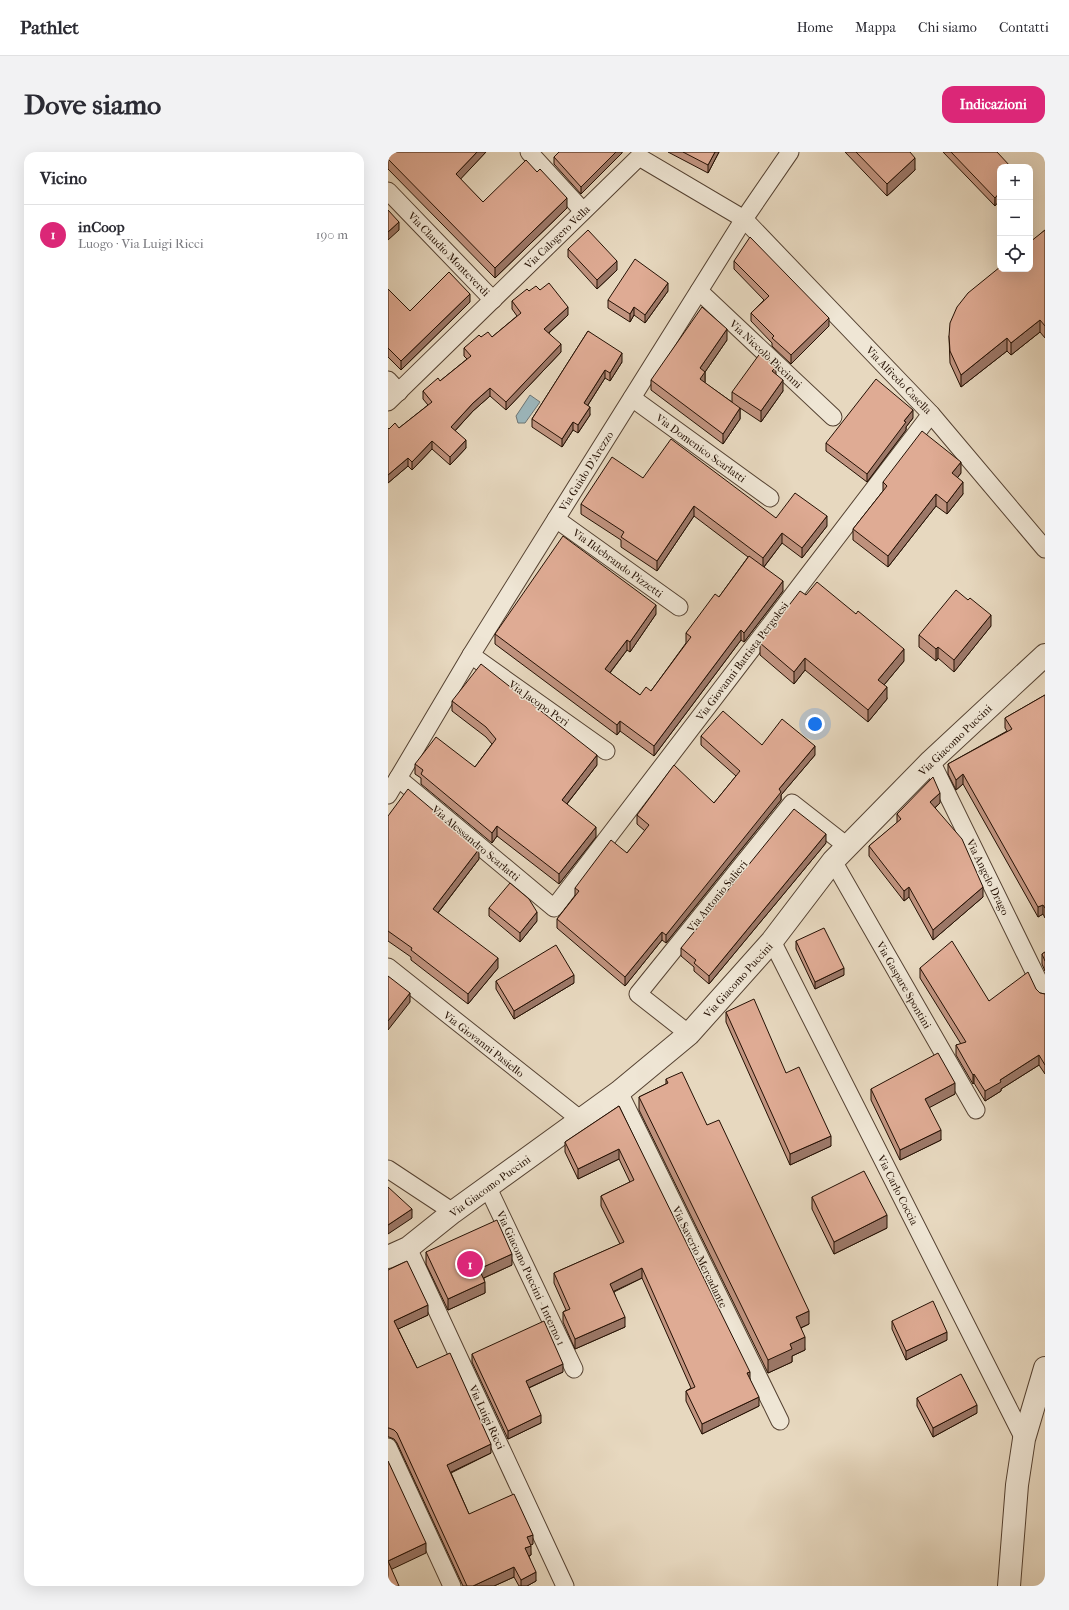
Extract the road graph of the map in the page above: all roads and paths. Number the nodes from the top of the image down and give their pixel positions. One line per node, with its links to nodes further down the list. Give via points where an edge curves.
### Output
1 (529, 152): 4 (street)
2 (790, 152): 5 (street, Via Guido D'Arezzo)
3 (388, 191): 7 (street, Via Claudio Monteverdi)
4 (583, 211): 5 (street, Via Calogero Vella, via 639,157); 7 (street, Via Calogero Vella)
5 (744, 219): 6 (street, Via Guido D'Arezzo); 10 (street, Via Alfredo Casella)
6 (699, 291): 9 (street, Via Guido D'Arezzo); 11 (street, Via Niccolò Piccinni)
7 (493, 300): 8 (street, Via Calogero Vella)
8 (392, 391)
9 (632, 398): 12 (street, Via Domenico Scarlatti); 13 (street, Via Guido D'Arezzo)
10 (931, 414): 14 (street, Via Alfredo Casella); 23 (street, Via Giovanni Battista Pergolesi)
11 (833, 417)
12 (770, 498)
13 (556, 519): 15 (street, Via Ildebrando Pizzetti); 16 (street, Via Guido D'Arezzo)
14 (1045, 549)
15 (679, 607)
16 (471, 655): 18 (street, Via Jacopo Peri); 20 (street, Via Guido D'Arezzo)
17 (1044, 657): 19 (street, Via Giacomo Puccini)
18 (606, 751)
19 (931, 761): 22 (street, Via Giacomo Puccini); 26 (street, Via Angelo Drago)
20 (398, 778): 21 (street, Via Guido D'Arezzo); 23 (street, Via Alessandro Scarlatti)
21 (388, 795)
22 (840, 854): 24 (street, Via Giacomo Puccini); 27 (street, Via Antonio Salieri, via 792,803 638,994); 29 (street, Via Gaspare Spontini)
23 (554, 908)
24 (772, 941): 27 (street, Via Giacomo Puccini); 39 (street, Via Carlo Coccia)
25 (388, 967): 30 (street, Via Giovanni Pasiello)
26 (1045, 994)
27 (689, 1034): 28 (street, Via Giacomo Puccini)
28 (619, 1092): 30 (street, Via Giacomo Puccini); 38 (street, Via Saverio Mercadante)
29 (976, 1110)
30 (581, 1120): 32 (street, Via Giacomo Puccini)
31 (388, 1169): 33 (street)
32 (488, 1188): 33 (street, Via Giacomo Puccini); 37 (street, Via Giacomo Puccini - Interno 1)
33 (453, 1212): 34 (street, Via Giacomo Puccini)
34 (408, 1248): 35 (street, Via Giacomo Puccini); 42 (street, Via Luigi Ricci)
35 (388, 1257)
36 (1045, 1368): 39 (street)
37 (574, 1369)
38 (780, 1422)
39 (1024, 1439): 43 (street, via 1017,1485)
40 (388, 1447): 41 (street)
41 (452, 1586)
42 (565, 1586)
43 (1009, 1586)

